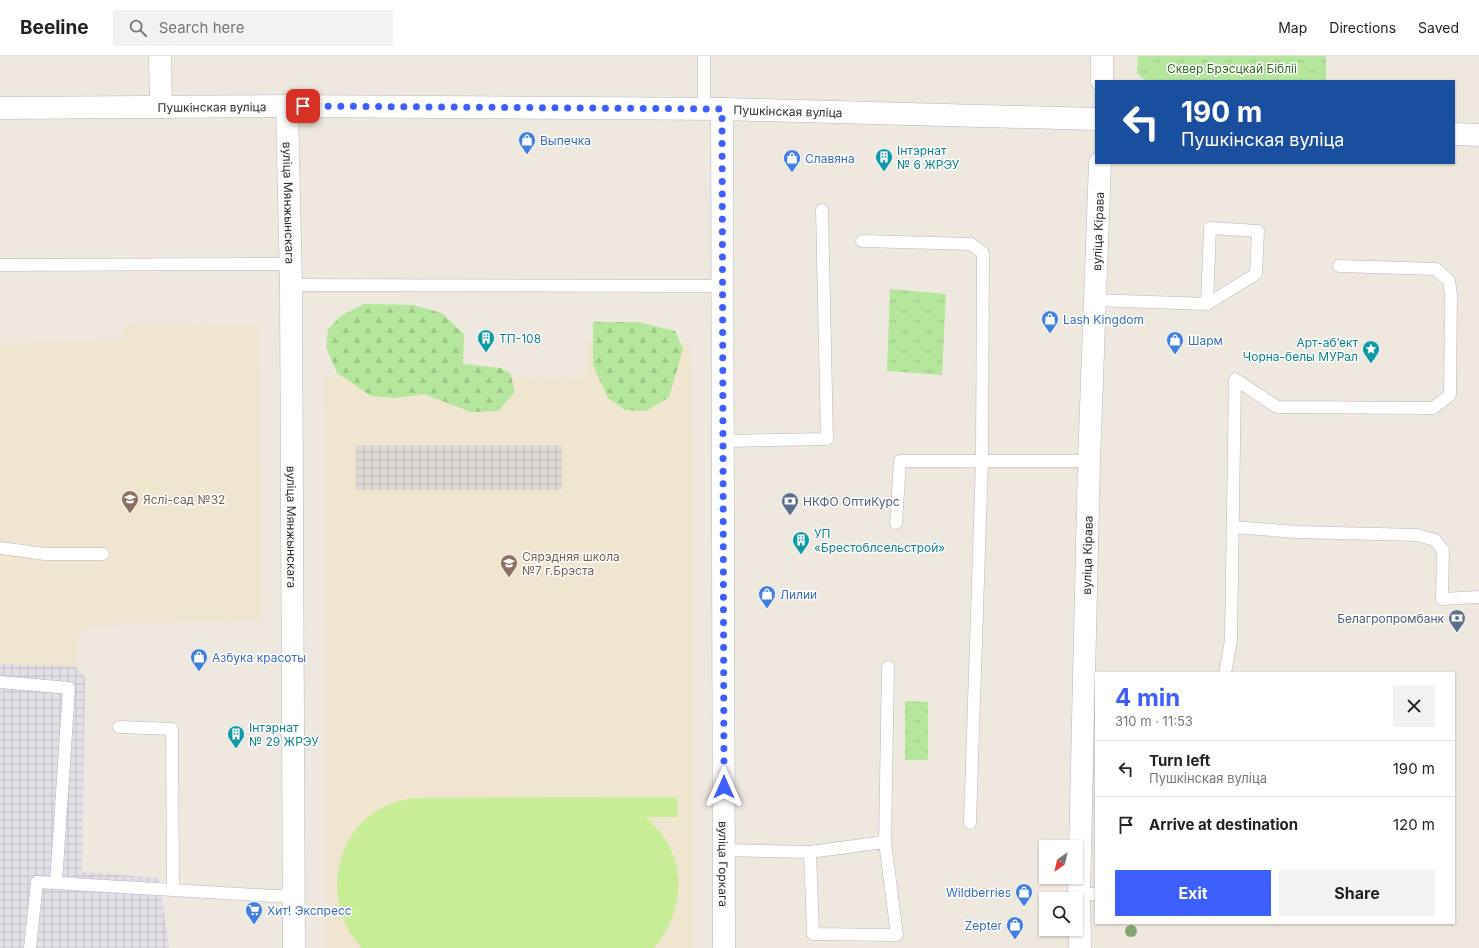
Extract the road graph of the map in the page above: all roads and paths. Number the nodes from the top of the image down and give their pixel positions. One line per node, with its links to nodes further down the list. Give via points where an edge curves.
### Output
1 (160, 56): 6 (street)
2 (704, 56): 8 (lane)
3 (1102, 56): 4 (street)
4 (1102, 80)
5 (287, 106): 6 (street, Пушкінская вуліца); 8 (street, Пушкінская вуліца); 17 (street, вуліца Мянжынскага)
6 (161, 107): 7 (street, Пушкінская вуліца)
7 (0, 108)
8 (713, 109): 9 (street, Пушкінская вуліца); 18 (street, вуліца Горкага)
9 (1095, 119)
10 (1455, 134): 11 (street)
11 (1479, 135)
12 (1100, 164): 19 (street, вуліца Кірава)
13 (822, 210): 21 (lane, via 826,439)
14 (862, 241): 22 (lane, via 971,244 983,253)
15 (0, 265): 17 (lane)
16 (1339, 266): 25 (lane, via 1436,269 1450,281 1450,395 1433,408 1277,407 1235,379)
17 (290, 275): 18 (lane); 41 (street, вуліца Мянжынскага)
18 (722, 286): 21 (street, вуліца Горкага)
19 (1095, 300): 20 (lane); 23 (street, вуліца Кірава)
20 (1207, 304): 20 (lane, via 1256,274 1258,231 1210,228)
21 (723, 441): 36 (street, вуліца Горкага)
22 (982, 460): 23 (lane); 24 (lane, via 900,461); 34 (lane)
23 (1089, 461): 32 (street, вуліца Кірава)
24 (896, 523)
25 (1233, 527): 28 (lane, via 1297,532 1418,535 1429,538 1435,540 1443,550 1442,599); 30 (lane, via 1231,640)
26 (0, 548): 27 (lane, via 45,554)
27 (103, 554)
28 (1479, 597)
29 (888, 667): 35 (lane)
30 (1225, 672)
31 (0, 682): 38 (lane, via 69,688)
32 (1090, 718): 40 (street, вуліца Кірава)
33 (119, 727): 39 (lane, via 172,729)
34 (970, 823)
35 (885, 842): 37 (lane); 37 (lane, via 897,935 813,934)
36 (724, 850): 37 (lane); 44 (street, вуліца Горкага)
37 (810, 852)
38 (56, 883): 39 (lane); 42 (lane, via 37,882)
39 (173, 890): 41 (lane)
40 (1088, 894): 45 (street, вуліца Кірава)
41 (294, 895): 43 (street, вуліца Мянжынскага)
42 (30, 948)
43 (294, 948)
44 (724, 948)
45 (1080, 948)

